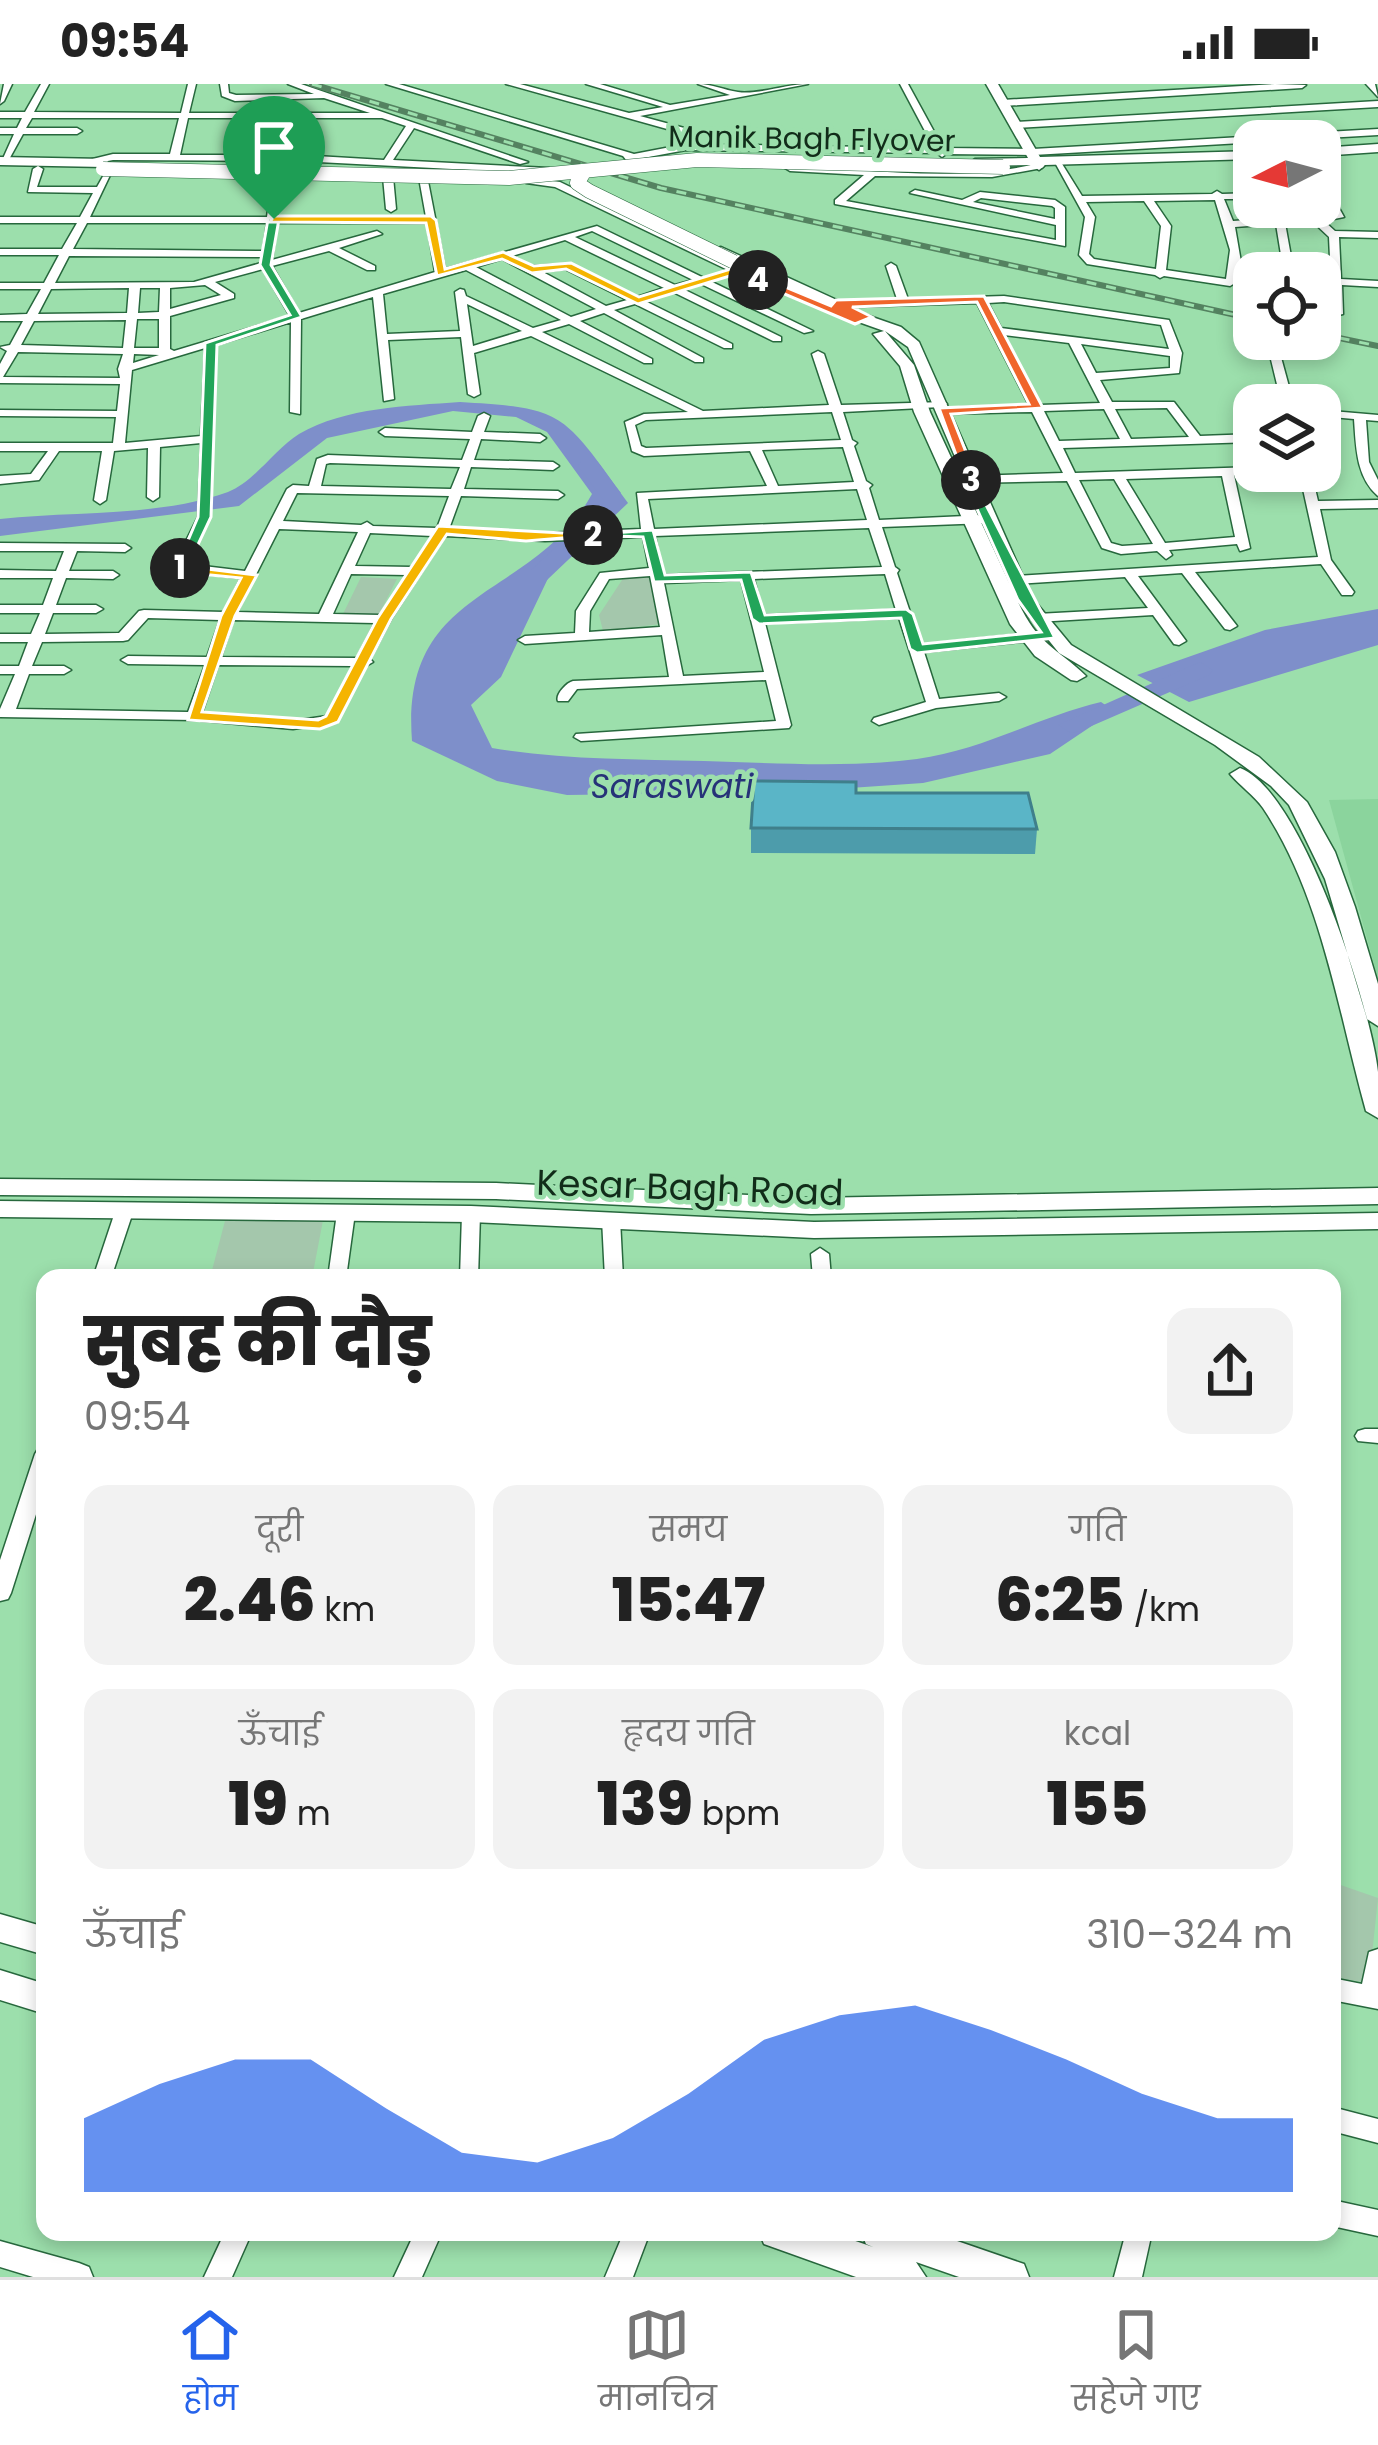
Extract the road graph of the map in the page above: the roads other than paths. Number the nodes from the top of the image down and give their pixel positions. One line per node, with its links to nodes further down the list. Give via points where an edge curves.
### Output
1 (8, 84): 22 (street)
2 (45, 84): 30 (street)
3 (192, 84): 31 (street)
4 (224, 84): 20 (street, via 235,98)
5 (292, 84): 20 (street)
6 (390, 84): 47 (street)
7 (510, 84): 33 (street)
8 (534, 84): 28 (street)
9 (590, 84): 26 (street)
10 (702, 84): 18 (street)
11 (804, 84): 18 (street)
12 (904, 84): 45 (street)
13 (992, 84): 23 (main road)
14 (1085, 84): 21 (street)
15 (1302, 84): 17 (street); 27 (street)
16 (1370, 84): 19 (street)
17 (1155, 89): 21 (street)
18 (738, 94): 24 (street)
19 (1378, 94)
20 (325, 96): 32 (street)
21 (1095, 98): 23 (street); 34 (street)
22 (0, 101)
23 (1003, 103): 35 (main road)
24 (687, 104): 26 (street); 37 (street)
25 (1378, 104): 27 (street)
26 (672, 107): 28 (street)
27 (1320, 107): 34 (street)
28 (641, 114): 33 (street); 37 (street)
29 (0, 115): 30 (street)
30 (32, 115): 31 (street); 39 (street)
31 (187, 115): 32 (street); 48 (street)
32 (379, 116): 36 (street)
33 (627, 116): 37 (street)
34 (1111, 119): 35 (street)
35 (1016, 124): 51 (main road)
36 (410, 127): 42 (street); 52 (street)
37 (686, 128): 43 (street)
38 (0, 131): 39 (street)
39 (24, 131): 40 (street); 54 (street)
40 (77, 131)
41 (1378, 132): 51 (street)
42 (480, 148): 55 (street); 60 (street)
43 (681, 148): 45 (street); 47 (street); 62 (street, via 711,164)
44 (1378, 151): 46 (main road)
45 (942, 154): 51 (street)
46 (1341, 154)
47 (635, 157): 49 (street)
48 (174, 158): 52 (street); 57 (street)
49 (620, 159)
50 (1233, 159): 53 (main road, Manik Bagh Flyover)
51 (1037, 160): 53 (main road, Manik Bagh Flyover); 56 (main road, Manik Bagh Flyover); 61 (street)
52 (386, 163): 55 (street)
53 (1057, 163): 72 (street)
54 (1, 164): 57 (main road); 59 (main road)
55 (427, 164): 60 (street)
56 (1001, 164): 58 (main road, Manik Bagh Flyover, bridge, via 705,155 524,172); 64 (main road, Manik Bagh Flyover, bridge, via 862,168 726,160)
57 (81, 166): 58 (main road, Manik Bagh Flyover); 59 (main road)
58 (105, 168): 63 (street); 64 (main road, Manik Bagh Flyover, bridge); 67 (street)
59 (38, 169): 67 (street, via 31,190)
60 (550, 171): 117 (street)
61 (931, 172): 62 (street); 68 (street)
62 (872, 173): 75 (street, via 838,202)
63 (278, 174): 65 (street); 77 (street)
64 (584, 174): 94 (main road, bridge, via 577,183)
65 (388, 177): 66 (street); 74 (street)
66 (424, 178): 79 (street); 94 (street, via 557,184)
67 (99, 190): 76 (street)
68 (915, 193): 73 (street); 75 (street)
69 (1217, 194): 70 (street); 71 (street); 81 (street)
70 (1233, 195)
71 (1146, 196): 72 (street); 100 (street, via 1166,226)
72 (1080, 199): 100 (street, via 1091,222 1087,260)
73 (965, 202): 80 (street); 80 (street, via 986,195 1055,202)
74 (391, 209)
75 (892, 214): 80 (street, via 1053,246 1062,241)
76 (80, 219): 77 (street); 78 (street); 91 (street)
77 (274, 219): 79 (street); 93 (street)
78 (0, 220)
79 (431, 220): 99 (street)
80 (1061, 223)
81 (1232, 224): 89 (street)
82 (1326, 228): 84 (street)
83 (377, 234): 87 (street)
84 (1332, 234): 85 (street); 90 (street)
85 (1378, 235)
86 (565, 236): 92 (street); 102 (street, via 593,228); 110 (street)
87 (330, 247): 93 (street); 97 (street)
88 (0, 252): 91 (street)
89 (1234, 252)
90 (1335, 252)
91 (61, 253): 93 (street); 109 (street)
92 (503, 255): 96 (street); 98 (street)
93 (266, 259): 104 (street); 122 (street)
94 (736, 266): 102 (street); 123 (main road)
95 (892, 266): 116 (street)
96 (461, 267): 99 (street); 113 (street); 126 (street)
97 (371, 268)
98 (532, 269): 115 (street, via 561,263); 119 (street)
99 (441, 274): 111 (street)
100 (1160, 275): 101 (street, via 1224,284)
101 (1233, 277)
102 (701, 280): 110 (street); 128 (street)
103 (1341, 282): 105 (street)
104 (207, 283): 107 (street); 112 (street)
105 (1378, 284)
106 (136, 285): 107 (street); 109 (street); 121 (street)
107 (165, 285): 120 (street)
108 (0, 286): 109 (street)
109 (44, 286): 125 (street)
110 (672, 289): 115 (street); 132 (street)
111 (378, 292): 122 (street); 131 (street)
112 (230, 296): 118 (street); 120 (street)
113 (462, 298): 127 (street); 130 (street)
114 (980, 298): 116 (street); 129 (street); 141 (street, via 1159,319)
115 (638, 301): 119 (street); 135 (street)
116 (903, 301): 117 (street)
117 (836, 304): 123 (street)
118 (248, 306)
119 (606, 310): 126 (street); 143 (street)
120 (166, 314): 121 (street); 139 (street)
121 (130, 317): 125 (street); 137 (street)
122 (296, 317): 134 (street); 155 (street)
123 (858, 317): 150 (main road, via 899,353); 152 (main road, via 914,345)
124 (0, 318): 125 (street)
125 (28, 318): 136 (street)
126 (568, 320): 127 (street); 144 (street)
127 (536, 330): 138 (street); 158 (street)
128 (808, 331)
129 (1000, 331): 133 (street); 153 (street)
130 (466, 334): 131 (street); 138 (street)
131 (382, 337): 149 (street)
132 (777, 339)
133 (1072, 340): 141 (street); 147 (street)
134 (211, 343): 140 (street); 167 (street)
135 (728, 346)
136 (7, 348): 137 (street); 146 (street)
137 (128, 349): 139 (street); 145 (street)
138 (469, 350): 148 (street)
139 (164, 352): 140 (street)
140 (180, 352): 145 (street)
141 (1176, 353): 147 (street, via 1170,373)
142 (818, 354): 154 (street)
143 (699, 360)
144 (648, 361)
145 (124, 375): 146 (street); 157 (street)
146 (0, 377)
147 (1092, 377): 151 (street)
148 (474, 394)
149 (388, 399)
150 (919, 405): 152 (street); 154 (street); 196 (main road)
151 (1107, 405): 153 (street); 168 (street, via 1170,404); 169 (street)
152 (942, 407): 153 (street); 184 (main road)
153 (1037, 408): 172 (street)
154 (838, 409): 158 (street); 170 (street)
155 (296, 412)
156 (0, 413): 157 (street)
157 (121, 414): 175 (street)
158 (702, 414): 176 (street, via 631,420 635,448)
159 (1341, 415): 161 (street)
160 (484, 416): 164 (street)
161 (1360, 416): 162 (street); 190 (street, via 1363,462)
162 (1378, 418)
163 (385, 432): 164 (street)
164 (478, 435): 165 (street); 177 (street)
165 (540, 438)
166 (1233, 439): 168 (street)
167 (206, 440): 171 (street); 217 (street, via 204,517 179,567)
168 (1197, 440): 169 (street)
169 (1127, 442): 172 (street)
170 (851, 443): 176 (street); 185 (street)
171 (154, 444): 175 (street); 192 (street)
172 (1055, 446): 182 (street)
173 (0, 447): 174 (street)
174 (56, 447): 175 (street); 183 (street, via 35,477)
175 (114, 447): 193 (street)
176 (754, 447): 187 (street)
177 (469, 461): 178 (street); 186 (street, via 328,459); 188 (street)
178 (553, 466)
179 (1227, 471): 180 (street); 181 (street); 202 (street)
180 (1233, 471)
181 (1117, 474): 182 (street); 205 (street)
182 (1070, 476): 184 (street); 205 (street, via 1111,548)
183 (0, 480)
184 (971, 480): 196 (main road)
185 (866, 485): 187 (street); 198 (street)
186 (315, 486): 188 (street); 197 (street, via 288,492)
187 (774, 489): 201 (street, via 640,496)
188 (458, 492): 191 (street); 200 (street)
189 (1310, 492): 195 (street)
190 (1378, 492)
191 (558, 495)
192 (153, 497)
193 (100, 500)
194 (1378, 504): 195 (street)
195 (1313, 505): 207 (street)
196 (979, 519): 198 (street); 220 (main road); 238 (main road)
197 (278, 525): 199 (street); 217 (street)
198 (879, 525): 201 (street); 211 (street)
199 (367, 526): 200 (street); 210 (street)
200 (443, 529): 201 (street, via 545,537); 212 (street)
201 (649, 533): 218 (street)
202 (1242, 540): 205 (street); 208 (street)
203 (0, 547): 204 (street)
204 (71, 547): 206 (street); 215 (street)
205 (1161, 547): 209 (street)
206 (125, 548)
207 (1325, 560): 208 (street); 221 (street)
208 (1248, 565): 209 (street)
209 (1180, 569): 213 (street); 232 (street)
210 (346, 570): 212 (street); 228 (street)
211 (893, 570): 219 (street); 226 (street)
212 (416, 571): 230 (street)
213 (1129, 573): 220 (street); 225 (street)
214 (0, 574): 215 (street)
215 (60, 574): 216 (street); 223 (street)
216 (113, 575)
217 (250, 575): 227 (street)
218 (658, 575): 219 (street); 233 (street); 235 (street, via 605,576 584,611)
219 (746, 575): 231 (street)
220 (1016, 580): 229 (main road)
221 (1347, 592)
222 (0, 609): 223 (street)
223 (46, 609): 224 (street); 237 (street)
224 (96, 609)
225 (1157, 611): 229 (street); 240 (street)
226 (906, 614): 231 (street); 241 (street)
227 (228, 616): 228 (street); 237 (street, via 144,614 123,637); 243 (street)
228 (323, 618): 230 (street)
229 (1037, 618): 234 (main road)
230 (384, 619): 244 (street)
231 (759, 619): 249 (street)
232 (1230, 626)
233 (668, 631): 235 (street); 250 (street)
234 (1050, 635): 238 (street); 248 (main road)
235 (582, 636): 239 (street)
236 (0, 638): 237 (street)
237 (35, 638): 246 (street)
238 (1028, 639): 241 (street); 248 (main road)
239 (525, 640)
240 (1179, 640)
241 (917, 649): 253 (street)
242 (128, 660): 243 (street)
243 (212, 661): 244 (street); 256 (street)
244 (366, 662): 256 (street, via 332,719 320,724)
245 (0, 670): 246 (street)
246 (27, 670): 247 (street); 255 (street)
247 (64, 670)
248 (1088, 675): 254 (main road)
249 (772, 676): 250 (street); 258 (street, via 784,725)
250 (677, 680): 252 (street, via 573,685)
251 (999, 697): 253 (street)
252 (563, 698)
253 (934, 704): 257 (street)
254 (1150, 712): 259 (main road, via 1265,773 1299,805); 260 (main road, via 1248,780 1279,816 1306,871)
255 (3, 713): 256 (street)
256 (194, 716)
257 (879, 721)
258 (581, 737)
259 (1378, 1019)
260 (1378, 1111)
261 (0, 1187): 262 (main road, Kesar Bagh Road, via 496,1191 811,1206)
262 (1378, 1196)
263 (0, 1209): 264 (main road, Kesar Bagh Road)
264 (124, 1212): 265 (main road, Kesar Bagh Road); 270 (street)
265 (346, 1213): 266 (main road, Kesar Bagh Road); 271 (street)
266 (472, 1214): 267 (main road, Kesar Bagh Road); 272 (street)
267 (611, 1219): 268 (main road, Kesar Bagh Road, via 814,1230); 273 (street)
268 (1378, 1221)
269 (820, 1254): 274 (street)
270 (105, 1269)
271 (338, 1269)
272 (469, 1269)
273 (614, 1269)
274 (821, 1269)
275 (36, 1482): 276 (street)
276 (0, 1592)
277 (0, 1928): 278 (main road)
278 (36, 1939)
279 (1378, 1960): 283 (street)
280 (0, 1984): 282 (main road)
281 (1341, 1991): 283 (street)
282 (36, 1996)
283 (1375, 1997)
284 (1341, 2121): 285 (street)
285 (1378, 2131)
286 (1341, 2214): 287 (street)
287 (1378, 2223)
288 (235, 2241): 296 (street)
289 (425, 2241): 297 (street)
290 (633, 2241): 298 (street)
291 (803, 2241): 299 (main road)
292 (905, 2241): 300 (main road)
293 (1137, 2241): 301 (street)
294 (0, 2254): 295 (street)
295 (79, 2277)
296 (218, 2277)
297 (408, 2277)
298 (619, 2277)
299 (908, 2277)
300 (1011, 2277)
301 (1128, 2277)

